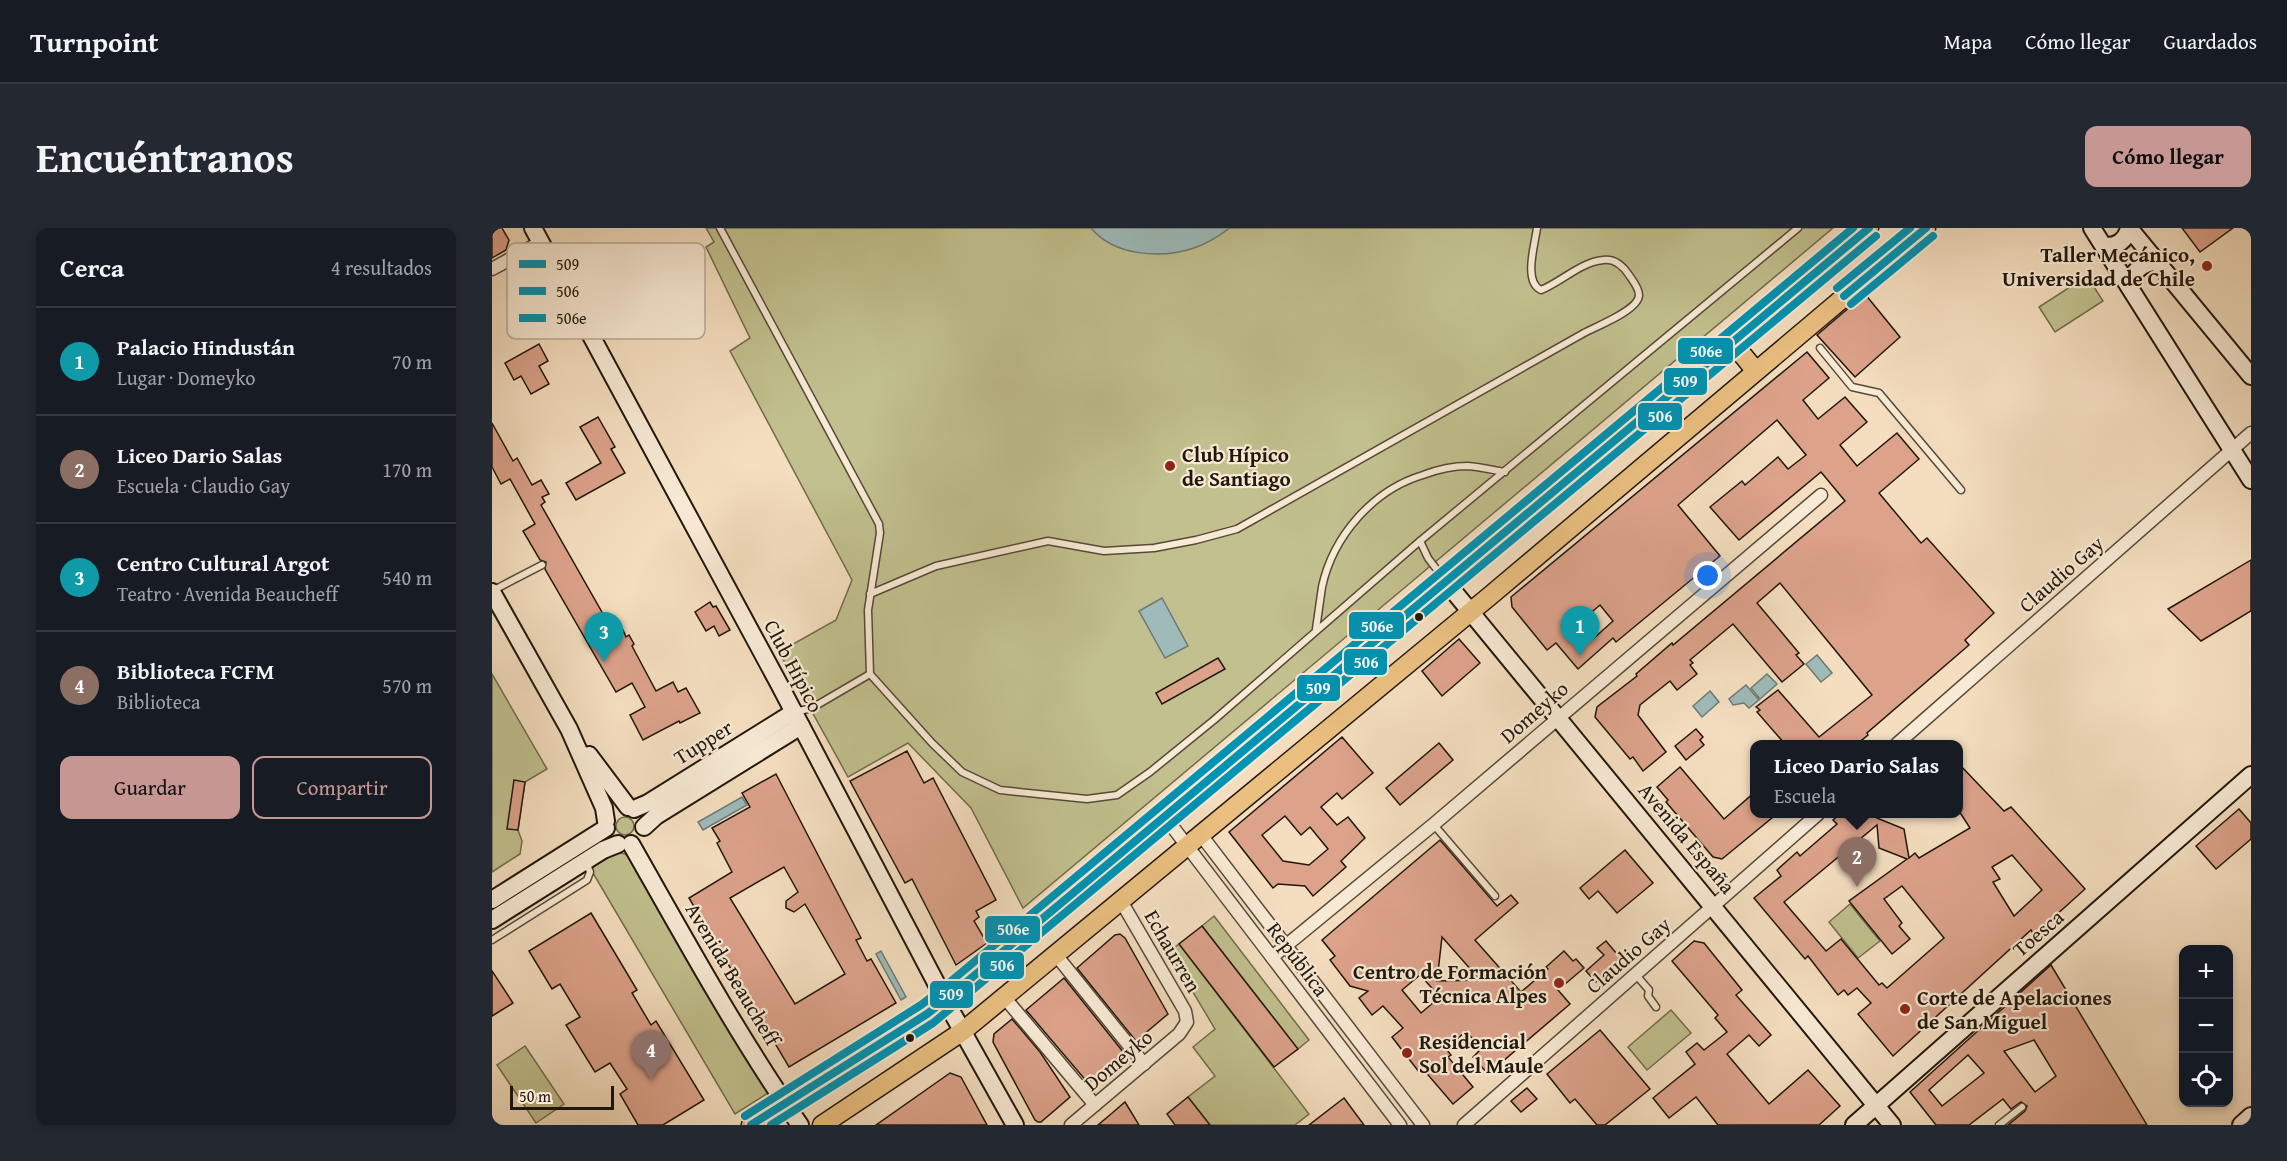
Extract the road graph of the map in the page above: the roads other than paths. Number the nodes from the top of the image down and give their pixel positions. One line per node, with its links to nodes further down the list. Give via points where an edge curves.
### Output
1 (720, 228): 28 (lane, via 879,524)
2 (1538, 228): 28 (lane, via 1531,278 1536,287 1541,290 1550,286 1592,262 1612,260 1624,268 1638,290 1633,308 1237,529 1154,548 1104,551 1048,541 936,566)
3 (1798, 228): 20 (lane)
4 (1869, 228): 14 (main road)
5 (1926, 228): 16 (main road, via 1807,333)
6 (2092, 228): 8 (main road)
7 (2129, 228): 8 (main road, via 2121,242); 10 (main road)
8 (2104, 246): 12 (main road)
9 (507, 258): 11 (street)
10 (2157, 262): 12 (main road, via 2137,270); 17 (main road)
11 (492, 269)
12 (2129, 285): 19 (main road)
13 (593, 339): 34 (main road, Club Hípico)
14 (1732, 342): 16 (main road); 26 (main road)
15 (1820, 348): 22 (lane, via 1852,387 1879,393)
16 (1755, 370): 29 (main road)
17 (2251, 376)
18 (2251, 433): 19 (street, Claudio Gay)
19 (2232, 449): 21 (main road); 36 (street, Claudio Gay)
20 (1505, 472): 24 (lane); 30 (lane, via 1467,466 1432,472 1407,479 1381,495 1356,519 1337,549 1323,585)
21 (2251, 480)
22 (1961, 490)
23 (1821, 495): 33 (street, Domeyko)
24 (1420, 541): 26 (lane); 30 (lane)
25 (542, 565): 27 (lane)
26 (1446, 582): 29 (main road, Avenida España); 39 (main road)
27 (492, 591): 35 (main road)
28 (870, 594): 31 (lane)
29 (1471, 612): 33 (main road, Avenida España); 44 (main road)
30 (1316, 629): 31 (lane, via 1150,772 1117,795 1087,799 1000,790 962,772)
31 (870, 674): 32 (lane)
32 (812, 708): 34 (lane); 34 (lane)
33 (1558, 717): 42 (street, Domeyko); 50 (main road, Avenida España)
34 (798, 719): 38 (main road, Tupper, via 648,803); 43 (main road, Tupper); 58 (main road, Club Hípico)
35 (569, 729): 38 (main road); 41 (main road, via 604,808)
36 (1902, 740)
37 (2251, 775): 65 (main road, Toesca)
38 (631, 808): 41 (main road, via 615,810); 43 (main road, via 642,817)
39 (1165, 817): 44 (street, República); 58 (main road)
40 (1812, 818): 50 (street, Claudio Gay)
41 (606, 824): 45 (main road, via 610,838); 48 (main road)
42 (1434, 824): 47 (lane); 53 (street, Domeyko)
43 (644, 827): 45 (main road, via 640,837)
44 (1194, 841): 49 (main road); 53 (street, República); 55 (street, República)
45 (624, 844): 46 (main road); 63 (main road, Avenida Beaucheff)
46 (585, 861): 51 (main road); 52 (lane, via 590,872 587,880)
47 (1495, 896)
48 (492, 900)
49 (1121, 901): 54 (main road); 60 (street, Echaurren, via 1185,1011)
50 (1714, 905): 56 (street, Claudio Gay); 65 (main road, Avenida España)
51 (492, 920)
52 (492, 939)
53 (1285, 945): 55 (street, Domeyko); 74 (street, República)
54 (1056, 955): 57 (main road); 62 (street)
55 (1272, 957): 73 (street, República)
56 (1635, 974): 59 (lane, via 1649,990 1648,996); 75 (street, Claudio Gay)
57 (1004, 998): 61 (main road); 64 (street)
58 (945, 1000): 61 (main road, Club Hípico); 63 (main road)
59 (1656, 1007)
60 (1187, 1022): 62 (street, Domeyko)
61 (963, 1031): 70 (main road); 71 (main road, Club Hípico)
62 (1144, 1064): 64 (street, Domeyko)
63 (784, 1102): 68 (main road); 69 (main road, Avenida Beaucheff)
64 (1095, 1105): 72 (street, Domeyko)
65 (1876, 1106): 76 (main road, Toesca); 77 (main road, Avenida España)
66 (2022, 1107): 78 (lane)
67 (2251, 1116): 79 (main road)
68 (751, 1125)
69 (800, 1125)
70 (822, 1125)
71 (1015, 1125)
72 (1071, 1125)
73 (1400, 1125)
74 (1423, 1125)
75 (1464, 1125)
76 (1854, 1125)
77 (1892, 1125)
78 (1999, 1125)
79 (2241, 1125)

